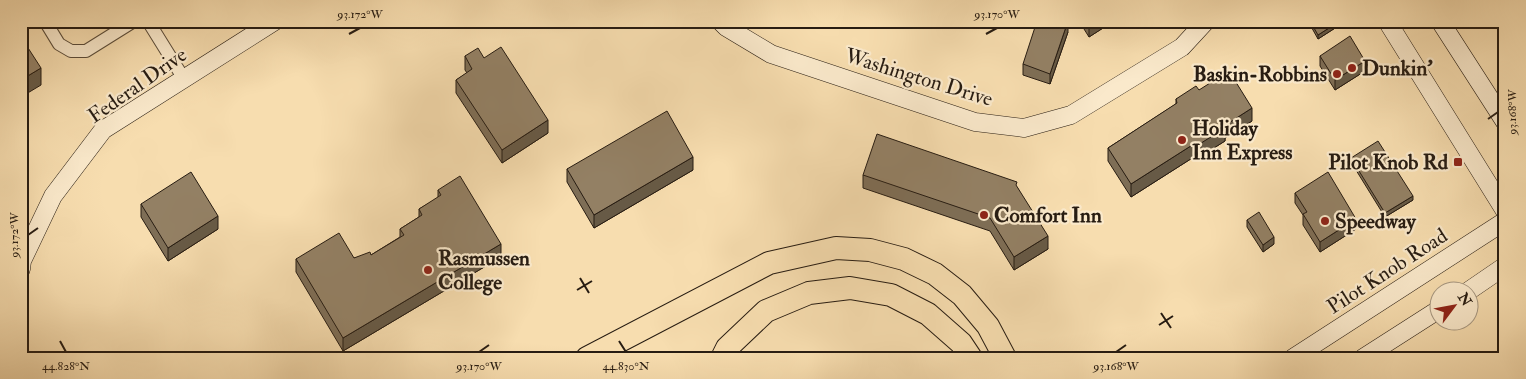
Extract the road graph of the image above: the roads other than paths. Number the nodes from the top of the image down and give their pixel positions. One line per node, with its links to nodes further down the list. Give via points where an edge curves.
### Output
1 (44, 21): 2 (street, via 58,44 71,51 86,51)
2 (134, 21)
3 (148, 21): 9 (street)
4 (275, 21): 9 (street, Federal Drive)
5 (720, 21): 6 (street, Washington Drive, via 726,28 771,54 975,122 1024,128 1071,115 1182,46)
6 (1206, 21)
7 (1387, 21): 11 (street)
8 (1440, 21): 10 (street)
9 (184, 79): 13 (street, Federal Drive, via 103,130 53,196)
10 (1505, 122)
11 (1505, 211)
12 (1505, 221): 21 (street, Pilot Knob Road)
13 (22, 264)
14 (1505, 266): 15 (street)
15 (1478, 284)
16 (1428, 316): 22 (street)
17 (587, 358): 20 (highway, via 769,263 836,248 870,250 904,259 935,274 962,295 988,326)
18 (722, 358): 19 (highway, via 727,348 766,311 809,293 850,288 891,295 928,314 961,343)
19 (970, 358)
20 (1005, 358)
21 (1293, 358)
22 (1363, 358)

